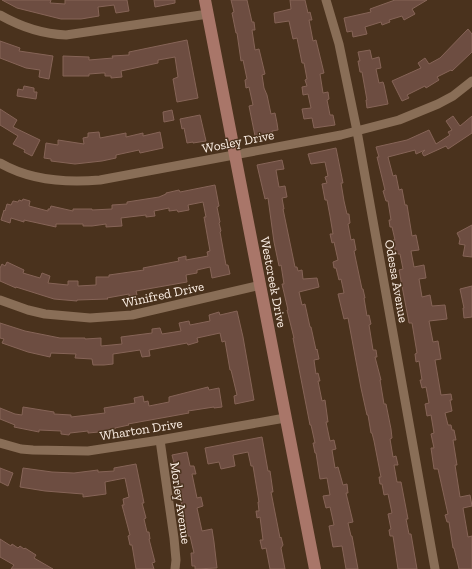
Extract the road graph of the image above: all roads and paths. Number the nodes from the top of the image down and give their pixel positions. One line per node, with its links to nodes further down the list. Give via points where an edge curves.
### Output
1 (205, 0): 3 (street, Westcreek Drive)
2 (326, 0): 6 (street, Odessa Avenue, via 339,44)
3 (208, 14): 4 (street, via 66,35 39,32); 7 (street, Westcreek Drive)
4 (0, 15)
5 (472, 81): 6 (street, Wosley Drive, via 438,104 399,120)
6 (357, 131): 7 (street, Wosley Drive); 16 (street, Odessa Avenue)
7 (235, 154): 8 (street, Wosley Drive, via 100,180 76,182 42,179); 9 (street, Westcreek Drive)
8 (2, 167)
9 (261, 285): 10 (street, Winifred Drive, via 132,315 90,318 45,314); 11 (street, Westcreek Drive)
10 (0, 300)
11 (285, 418): 12 (street, Wharton Drive); 15 (street, Westcreek Drive)
12 (160, 440): 13 (street, Wharton Drive, via 88,451 34,450); 14 (street, Morley Avenue, via 174,538)
13 (0, 443)
14 (175, 569)
15 (315, 569)
16 (435, 569)

